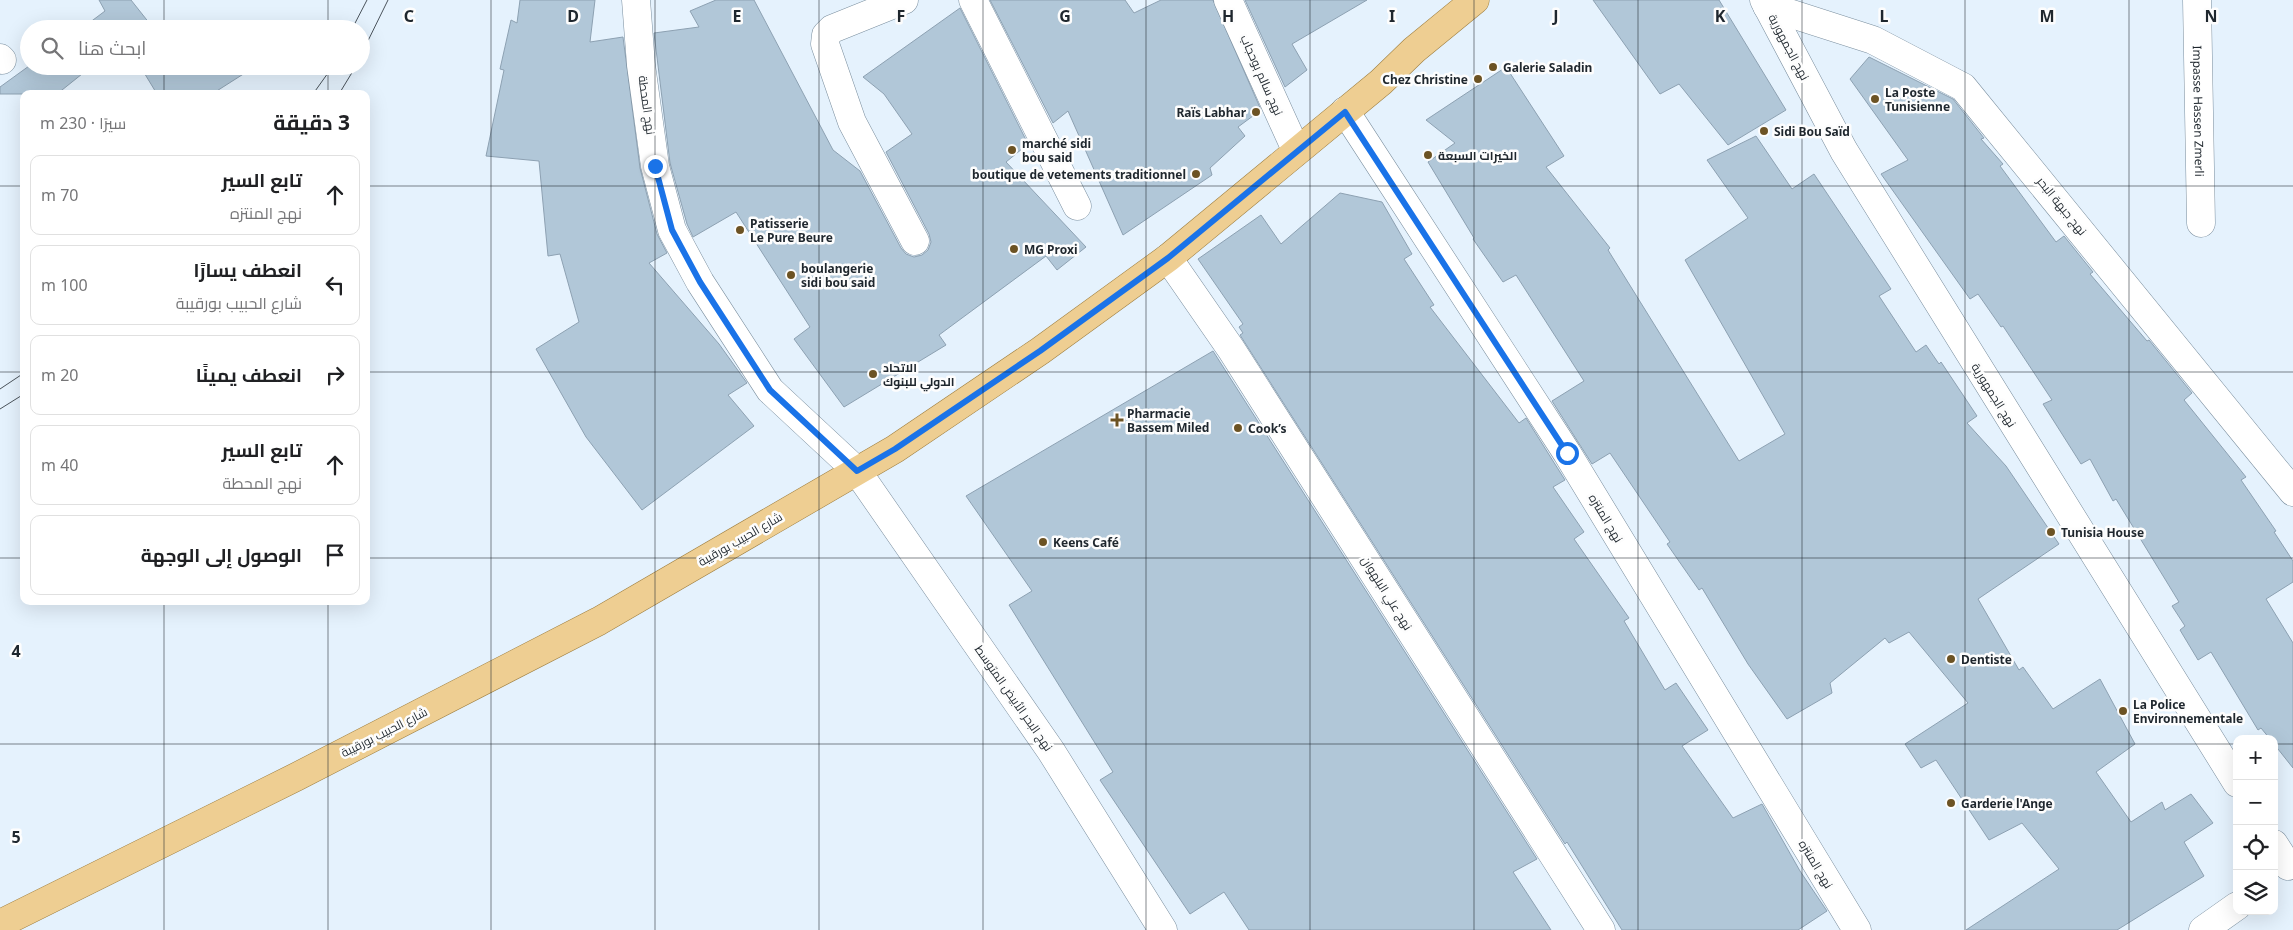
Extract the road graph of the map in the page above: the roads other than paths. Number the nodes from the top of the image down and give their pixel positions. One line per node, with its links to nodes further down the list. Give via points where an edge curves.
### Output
1 (636, 0): 16 (street, نهج المحطة, via 655,166 672,230 700,282 770,390)
2 (904, 0): 14 (street, via 832,29 826,35 825,44 852,122)
3 (973, 0): 12 (street)
4 (1228, 0): 11 (street, نهج سالم بوحجاب)
5 (1444, 0): 9 (main road, شارع الحبيب بورقيبة)
6 (1475, 0): 9 (main road, شارع الحبيب بورقيبة)
7 (2197, 0): 13 (street, Impasse Hassen Zmerli)
8 (1766, 3): 17 (street, نهج جبهة البحر, via 1873,40 1963,87); 18 (street, نهج الجمهورية, via 1844,151)
9 (1414, 50): 10 (main road, شارع الحبيب بورقيبة)
10 (1345, 112): 11 (main road, شارع الحبيب بورقيبة); 23 (street, نهج المنتزه, via 1567,453)
11 (1296, 150): 15 (main road, شارع الحبيب بورقيبة)
12 (1076, 206)
13 (2201, 223)
14 (915, 241)
15 (1168, 258): 16 (main road, شارع الحبيب بورقيبة, via 1032,356); 22 (street, نهج علي البلهوان, via 1231,349)
16 (857, 471): 20 (main road, شارع الحبيب بورقيبة, via 599,621); 21 (street, نهج البحر الأبيض المتوسط, via 1051,751)
17 (2293, 492)
18 (2235, 780)
19 (2233, 909): 24 (street)
20 (0, 924)
21 (1163, 930)
22 (1601, 930)
23 (1857, 930)
24 (2203, 930)

